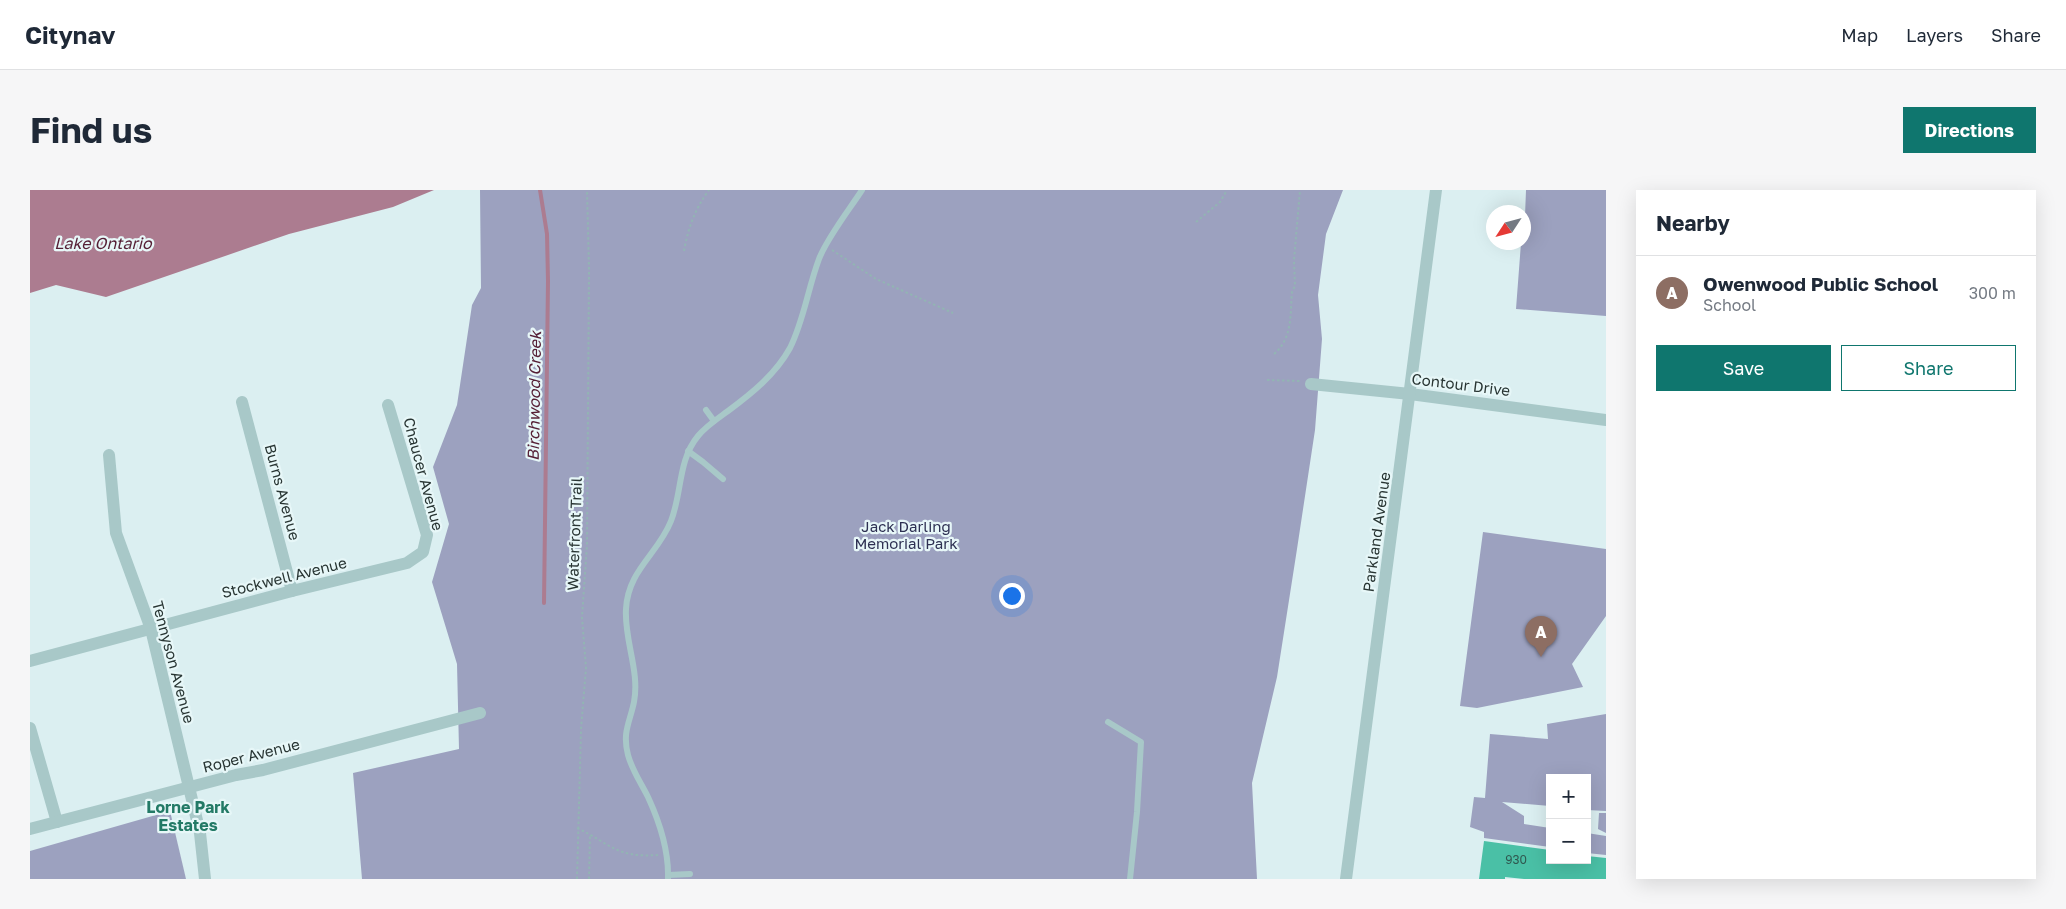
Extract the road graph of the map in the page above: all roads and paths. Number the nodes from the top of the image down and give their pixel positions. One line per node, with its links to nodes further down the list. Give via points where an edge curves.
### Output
1 (587, 190): 32 (path, Waterfront Trail, via 586,545 582,617 586,668)
2 (709, 190): 9 (path, via 689,227)
3 (862, 190): 8 (lane)
4 (1226, 190): 7 (path, via 1220,202)
5 (1300, 190): 11 (path, via 1295,286 1288,334)
6 (1436, 190): 14 (street, Parkland Avenue)
7 (1196, 222)
8 (826, 246): 10 (path, via 876,280); 19 (lane, via 819,258 790,348 758,389)
9 (684, 251)
10 (953, 313)
11 (1274, 354)
12 (1267, 380): 13 (path)
13 (1311, 384): 14 (street, Contour Drive)
14 (1410, 394): 18 (street, Contour Drive); 42 (street, Parkland Avenue)
15 (242, 402): 24 (street, Burns Avenue)
16 (388, 404): 23 (street, Chaucer Avenue, via 427,535)
17 (706, 410): 19 (lane)
18 (1606, 420)
19 (714, 421): 20 (lane, via 698,435)
20 (688, 451): 22 (lane); 35 (lane, via 671,522 664,537 634,576 626,611 635,674 634,701 625,732 628,755 658,820)
21 (109, 455): 25 (street, Tennyson Avenue, via 116,533)
22 (723, 479)
23 (423, 552): 24 (street, Stockwell Avenue, via 407,563)
24 (292, 591): 25 (street, Stockwell Avenue)
25 (151, 629): 26 (street, Stockwell Avenue); 30 (street, Tennyson Avenue)
26 (30, 661)
27 (480, 713): 30 (street, Roper Avenue)
28 (1108, 722): 41 (lane, via 1141,742 1138,812)
29 (30, 728): 31 (street)
30 (188, 788): 31 (street, Roper Avenue); 38 (street, Tennyson Avenue, via 200,833)
31 (57, 822): 33 (street, Roper Avenue)
32 (578, 828): 34 (path); 39 (path, Waterfront Trail)
33 (30, 830)
34 (590, 834): 35 (path, via 617,851 633,855); 40 (path)
35 (667, 854): 37 (lane)
36 (690, 874): 37 (lane)
37 (668, 877)
38 (205, 879)
39 (577, 879)
40 (589, 879)
41 (1130, 879)
42 (1346, 879)

